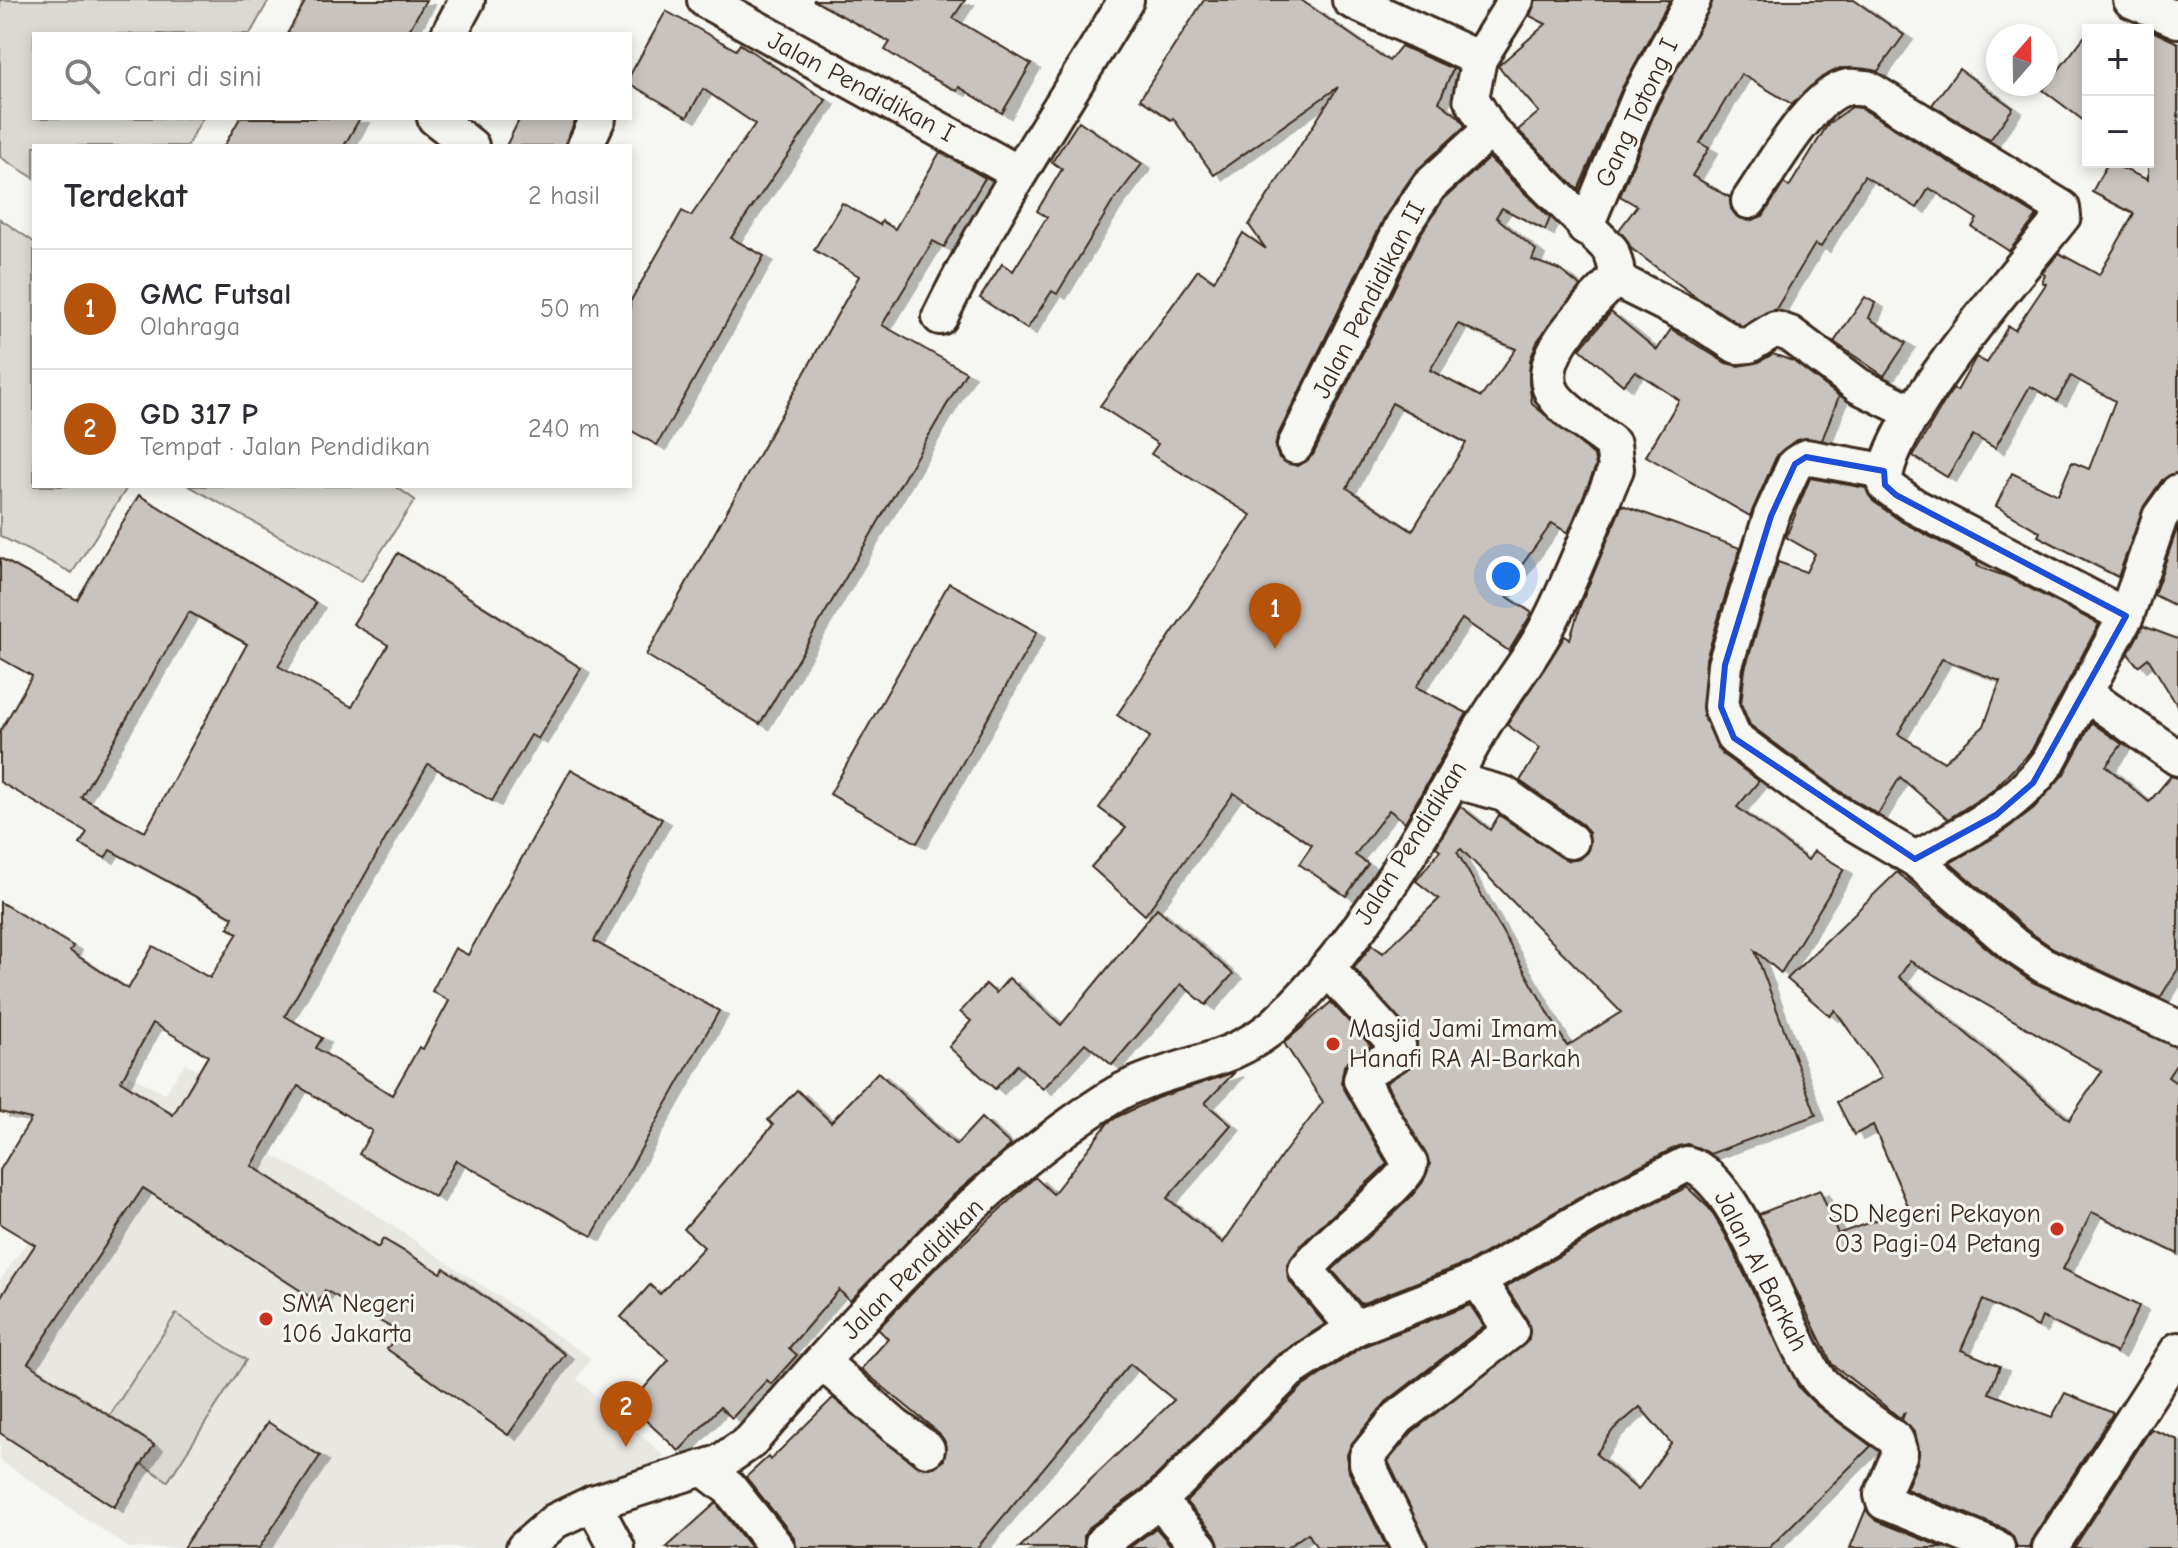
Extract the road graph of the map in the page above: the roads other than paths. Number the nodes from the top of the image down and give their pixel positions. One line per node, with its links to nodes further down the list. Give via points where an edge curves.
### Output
1 (467, 0): 9 (street)
2 (705, 0): 14 (street, Jalan Pendidikan I)
3 (1126, 0): 14 (street)
4 (1350, 0): 10 (street)
5 (1516, 0): 10 (street)
6 (1693, 0): 16 (street, Gang Totong I, via 1640,96)
7 (2131, 0): 8 (street)
8 (2178, 20)
9 (450, 32)
10 (1479, 59): 12 (street, via 1471,98)
11 (597, 120): 13 (street)
12 (1490, 130): 16 (street); 20 (street, Jalan Pendidikan II, via 1429,186 1403,225)
13 (586, 144)
14 (1018, 173): 18 (street)
15 (1749, 201): 19 (street, via 1809,114 1831,94 1849,87 1867,88 2062,208 2063,216)
16 (1585, 228): 17 (street, via 1611,250)
17 (1615, 279): 19 (street, via 1737,346 1775,329 1790,334 1859,386); 26 (street, Jalan Pendidikan, via 1556,346 1549,387 1556,399 1613,444 1616,469 1546,630)
18 (940, 317)
19 (1914, 413): 21 (street)
20 (1295, 446)
21 (1884, 471): 23 (street, via 1885,485 1896,495); 28 (street, via 1806,457 1795,464 1771,516 1739,614 1725,665 1721,707 1734,738 1830,809)
22 (2178, 492): 23 (street, via 2160,517)
23 (2126, 616): 24 (street)
24 (2084, 693): 25 (street); 28 (street, via 2033,783 1996,815)
25 (2178, 758)
26 (1453, 780): 27 (street, via 1504,794); 29 (street, Jalan Pendidikan, via 1384,897)
27 (1571, 841)
28 (1915, 859): 30 (street, via 2043,965)
29 (1327, 968): 32 (street, via 1398,1046 1396,1054 1363,1073 1361,1080 1410,1164 1407,1175 1306,1270); 34 (street, Jalan Pendidikan, via 1276,1024 1232,1053 1138,1082 1107,1099 1025,1162 950,1226)
30 (2178, 1028)
31 (1478, 1280): 32 (street, Jalan Al Barkah); 46 (street, via 1511,1331 1398,1418 1367,1463); 47 (street, Jalan Al Barkah, via 1606,1205 1684,1165 1695,1166 1716,1182 1734,1207 1815,1376 1896,1440 1900,1453 1882,1495 1884,1502)
32 (1355, 1328): 38 (street, Jalan Al Barkah, via 1289,1371)
33 (2178, 1350): 35 (street)
34 (822, 1362): 36 (street); 37 (street, Jalan Pendidikan, via 750,1442)
35 (2164, 1398): 41 (street)
36 (927, 1449)
37 (703, 1468): 39 (street, Jalan Pendidikan); 44 (street, via 729,1488)
38 (1159, 1501): 40 (street, Jalan Al Barkah); 45 (street)
39 (593, 1503): 42 (street, Jalan Pendidikan, via 555,1521); 43 (street)
40 (1103, 1542)
41 (2057, 1545)
42 (524, 1548)
43 (617, 1548)
44 (777, 1548)
45 (1200, 1548)
46 (1409, 1548)
47 (1997, 1548)

